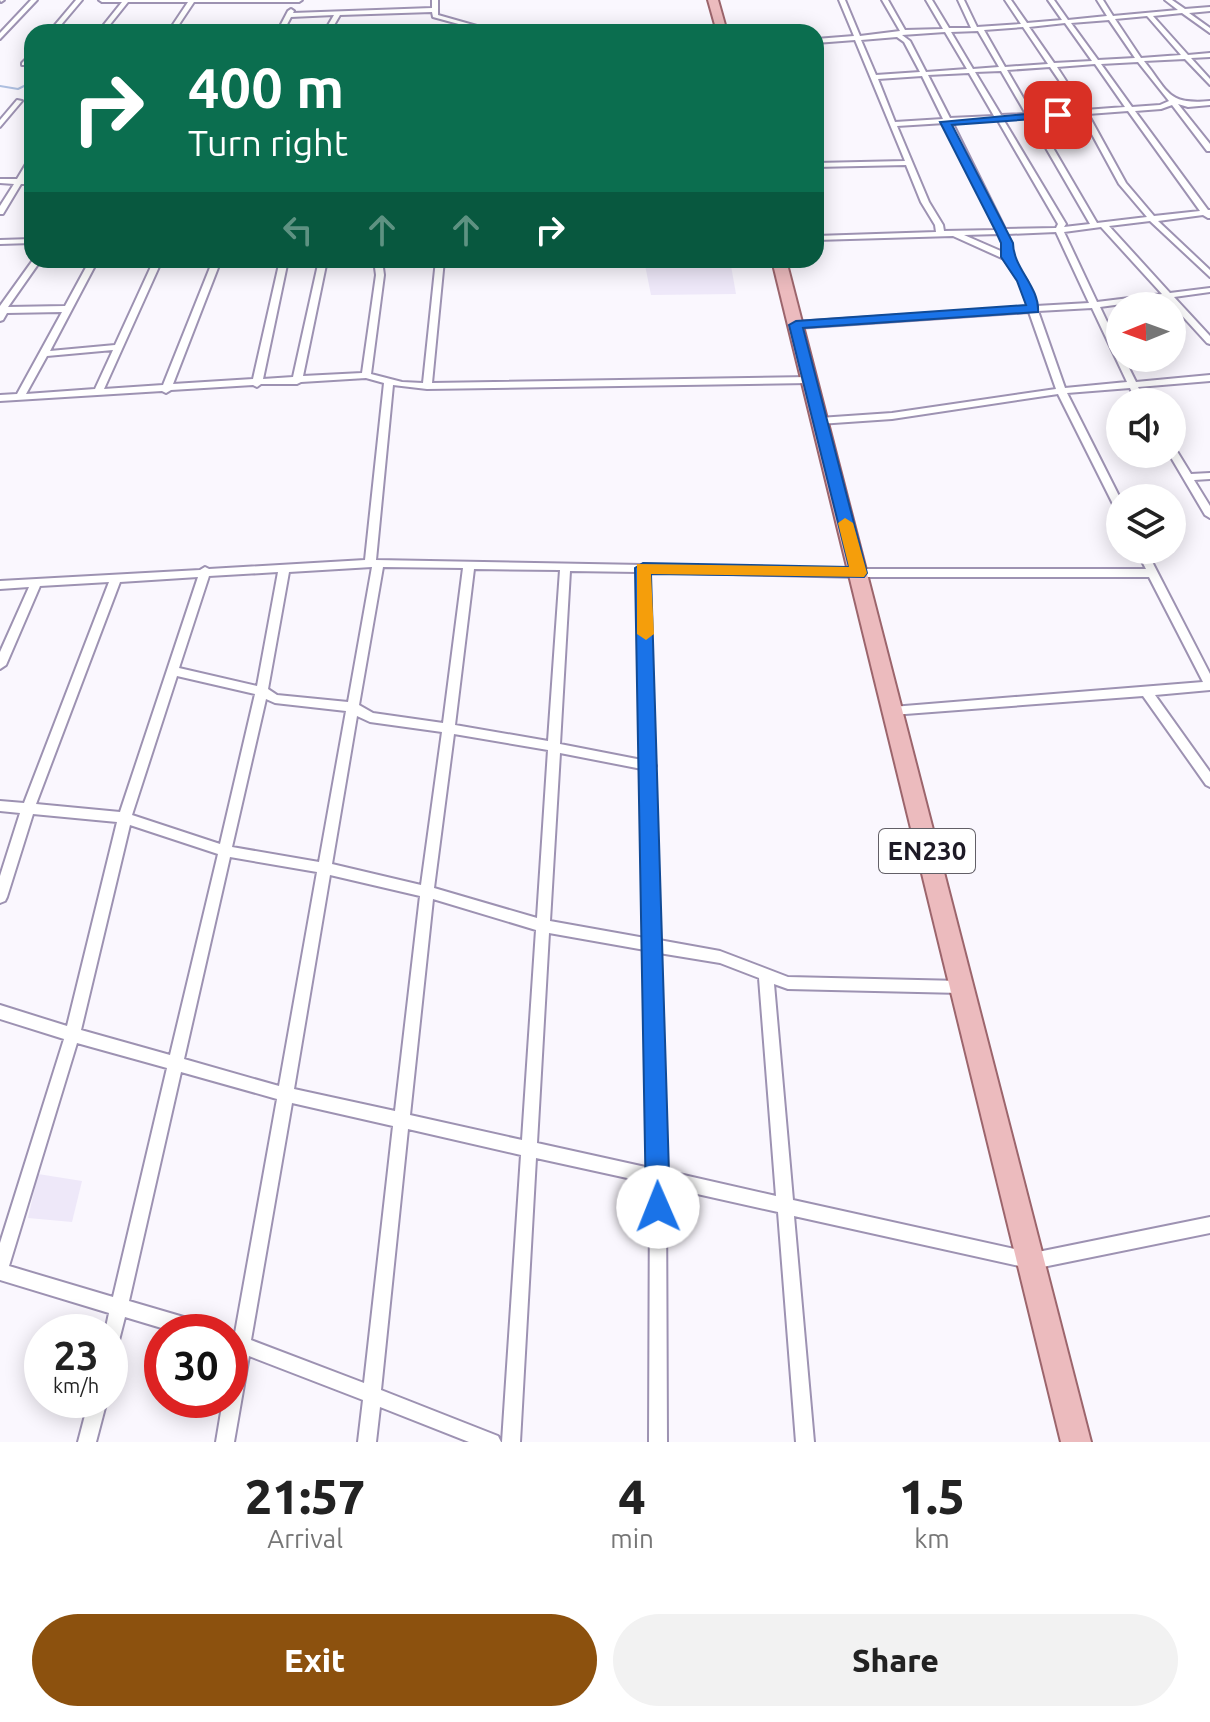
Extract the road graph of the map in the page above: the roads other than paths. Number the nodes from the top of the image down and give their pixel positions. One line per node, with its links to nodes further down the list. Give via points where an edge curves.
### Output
1 (34, 0): 37 (street)
2 (79, 0): 24 (street)
3 (102, 0): 4 (street)
4 (126, 0): 16 (street); 25 (street)
5 (296, 0): 16 (street); 20 (street)
6 (435, 0): 18 (street)
7 (713, 0): 30 (main road)
8 (842, 0): 38 (street)
9 (885, 0): 36 (street)
10 (929, 0): 34 (street)
11 (961, 0): 33 (street)
12 (1008, 0): 32 (street)
13 (1051, 0): 31 (street)
14 (1100, 0): 23 (street)
15 (1168, 0): 19 (street)
16 (191, 1): 26 (street)
17 (1210, 9): 19 (street)
18 (433, 10): 21 (street); 29 (street)
19 (1184, 12): 22 (street); 35 (street)
20 (289, 15): 21 (street); 27 (street)
21 (337, 15): 28 (street)
22 (1150, 16): 23 (street); 41 (street)
23 (1109, 19): 31 (street); 42 (street)
24 (59, 24)
25 (107, 24)
26 (176, 24)
27 (284, 24)
28 (332, 24)
29 (453, 24)
30 (720, 24)
31 (1065, 24): 32 (street); 43 (street)
32 (1025, 27): 33 (street); 44 (street)
33 (977, 29): 34 (street); 45 (street)
34 (946, 30): 36 (street); 46 (street)
35 (1210, 31)
36 (900, 34): 38 (street); 47 (street)
37 (0, 37)
38 (859, 39): 39 (street); 48 (street)
39 (824, 41)
40 (1210, 55): 41 (street)
41 (1188, 56): 42 (street); 49 (street)
42 (1141, 61): 43 (street); 51 (street)
43 (1099, 63): 44 (street); 53 (street)
44 (1050, 68): 45 (street); 54 (street)
45 (1005, 70): 46 (street); 55 (street)
46 (972, 72): 47 (street); 56 (street)
47 (925, 75): 48 (street); 57 (street)
48 (875, 77): 58 (street)
49 (1210, 83)
50 (19, 101): 59 (street)
51 (1175, 101): 52 (street); 53 (street); 60 (street)
52 (1210, 103)
53 (1132, 108): 54 (street); 68 (street)
54 (1083, 113): 55 (street); 69 (street, via 1123,184)
55 (1033, 116): 56 (street); 70 (street)
56 (997, 118): 57 (street); 71 (street, via 1062,224)
57 (945, 122): 58 (street); 72 (street)
58 (893, 124): 61 (street)
59 (0, 125)
60 (1210, 149)
61 (909, 163): 62 (street); 74 (street)
62 (824, 165)
63 (24, 174): 65 (street)
64 (0, 181): 65 (street)
65 (19, 182): 66 (street); 67 (street)
66 (24, 182)
67 (0, 212)
68 (1208, 215): 69 (street)
69 (1153, 220): 70 (street); 88 (street)
70 (1098, 225): 71 (street); 90 (street)
71 (1059, 230): 72 (street); 93 (street)
72 (1002, 232): 73 (street); 78 (street)
73 (954, 234): 74 (street); 78 (street)
74 (940, 235): 75 (street)
75 (824, 238)
76 (24, 241): 77 (street)
77 (0, 242)
78 (1007, 257): 95 (street)
79 (32, 268): 96 (street)
80 (90, 268): 94 (street)
81 (154, 268): 100 (street)
82 (214, 268): 111 (street)
83 (282, 268): 107 (street)
84 (321, 268): 105 (street)
85 (377, 268): 102 (street)
86 (439, 268): 109 (street)
87 (781, 268): 98 (main road, EN230)
88 (1210, 275)
89 (1210, 290): 91 (street)
90 (1161, 292)
91 (1186, 294)
92 (1106, 304): 93 (street)
93 (1093, 305): 95 (street); 108 (street)
94 (68, 309): 96 (street); 101 (street)
95 (1033, 309): 98 (street); 112 (street)
96 (1, 313)
97 (1186, 317): 99 (street)
98 (796, 325): 104 (main road, EN230)
99 (1210, 341)
100 (119, 347): 101 (street); 113 (street)
101 (42, 354): 115 (street)
102 (366, 375): 105 (street); 106 (street)
103 (1206, 379): 108 (street); 114 (street)
104 (809, 380): 109 (street); 117 (main road, EN230)
105 (297, 381): 107 (street)
106 (389, 381): 109 (street); 123 (street)
107 (257, 384): 111 (street)
108 (1130, 384): 110 (street); 112 (street)
109 (427, 386)
110 (1132, 388)
111 (166, 390): 113 (street)
112 (1061, 391): 117 (street, via 892,416); 121 (street)
113 (98, 392): 115 (street)
114 (1210, 393)
115 (20, 397): 116 (street)
116 (0, 398)
117 (819, 421): 130 (main road, EN230)
118 (1183, 468): 120 (street)
119 (1210, 476): 120 (street)
120 (1189, 477): 122 (street)
121 (1108, 484)
122 (1210, 515)
123 (374, 563): 125 (street); 126 (street); 140 (street)
124 (1148, 564): 131 (street)
125 (469, 566): 128 (street); 142 (street)
126 (284, 567): 129 (street); 138 (street)
127 (643, 568): 128 (street); 130 (street); 144 (street)
128 (565, 569): 143 (street)
129 (205, 571): 132 (street); 136 (street)
130 (859, 573): 131 (street); 141 (main road, EN230)
131 (1153, 573): 137 (street)
132 (116, 579): 133 (street); 147 (street)
133 (36, 583): 134 (street); 135 (street)
134 (0, 585)
135 (0, 665)
136 (174, 671): 138 (street); 148 (street)
137 (1210, 685): 139 (street)
138 (262, 691): 140 (street, via 275,699); 149 (street)
139 (1146, 691): 141 (street); 145 (street)
140 (352, 707): 142 (street, via 370,717); 150 (street)
141 (892, 711): 156 (main road, EN230)
142 (447, 728): 143 (street); 151 (street)
143 (554, 747): 144 (street); 153 (street)
144 (650, 766): 154 (street)
145 (1210, 782)
146 (0, 806): 147 (street)
147 (28, 809): 148 (street); 152 (street)
148 (125, 818): 149 (street); 158 (street)
149 (224, 851): 150 (street); 159 (street)
150 (324, 868): 151 (street); 160 (street)
151 (428, 892): 153 (street); 161 (street)
152 (0, 897)
153 (542, 926): 154 (street); 162 (street)
154 (651, 948): 155 (street, via 720,957); 163 (street)
155 (766, 977): 156 (street, via 788,983); 164 (street)
156 (961, 987): 166 (main road, EN230)
157 (0, 1012): 158 (street)
158 (72, 1036): 159 (street); 167 (street)
159 (177, 1061): 160 (street); 168 (street)
160 (283, 1094): 161 (street); 171 (street)
161 (402, 1118): 162 (street); 173 (street)
162 (528, 1150): 163 (street); 180 (street)
163 (658, 1177): 164 (street); 181 (street)
164 (788, 1206): 166 (street); 182 (street)
165 (1210, 1225): 166 (street)
166 (1033, 1261): 183 (main road, EN230)
167 (0, 1271): 168 (street)
168 (119, 1304): 169 (street); 170 (street)
169 (117, 1314)
170 (149, 1314)
171 (240, 1314)
172 (248, 1347): 173 (street)
173 (373, 1395): 178 (street); 179 (street)
174 (93, 1418): 176 (street)
175 (227, 1418): 177 (street)
176 (87, 1442)
177 (225, 1442)
178 (367, 1442)
179 (492, 1442)
180 (511, 1442)
181 (658, 1442)
182 (805, 1442)
183 (1076, 1442)

